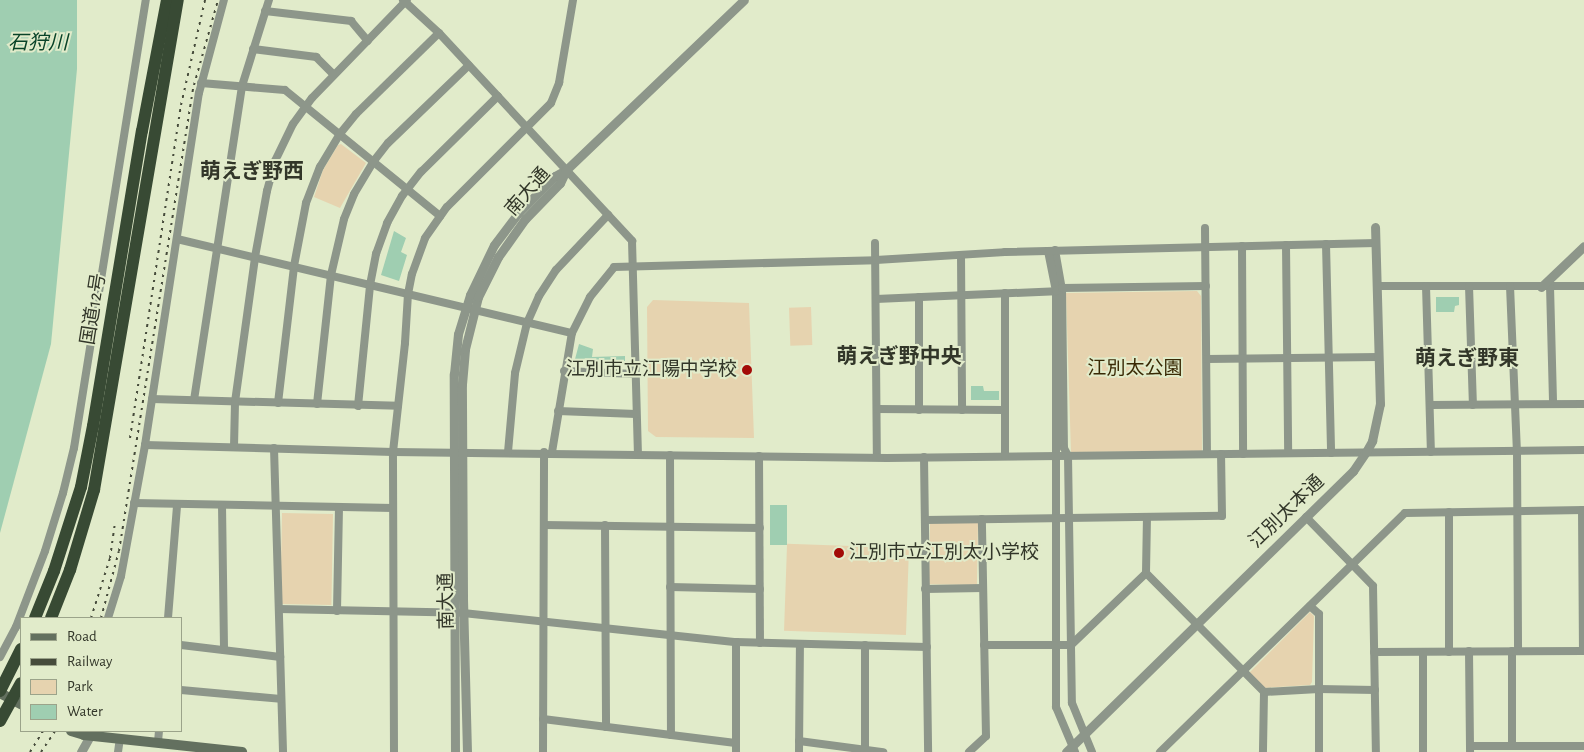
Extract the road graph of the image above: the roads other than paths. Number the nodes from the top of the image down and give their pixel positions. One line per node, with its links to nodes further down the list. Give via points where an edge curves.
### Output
1 (146, 0): 165 (street, via 74,448 45,551 16,627)
2 (167, 0): 140 (highway, 国道12号, via 81,487)
3 (178, 0): 141 (highway, 国道12号, via 94,490)
4 (224, 0): 15 (street)
5 (268, 0): 9 (street)
6 (406, 0): 10 (street); 11 (street)
7 (572, 0): 19 (street, via 557,90 546,109)
8 (744, 0): 22 (street, 南大通)
9 (265, 11): 11 (street, via 351,21); 12 (street)
10 (439, 33): 13 (street); 20 (street, via 356,114)
11 (368, 40): 14 (street)
12 (253, 49): 14 (street, via 316,57); 16 (street)
13 (469, 65): 17 (street); 21 (street, via 395,136)
14 (334, 75): 18 (street)
15 (202, 84): 16 (street); 28 (street)
16 (242, 86): 18 (street, via 285,90); 36 (street)
17 (498, 96): 19 (street); 23 (street)
18 (305, 107): 20 (street); 39 (street, via 284,139 272,171)
19 (528, 128): 22 (street); 24 (street)
20 (339, 135): 21 (street); 41 (street, via 310,191)
21 (373, 162): 23 (street); 43 (street, via 349,205)
22 (566, 170): 25 (street); 58 (street, 南大通, via 555,176 504,231 481,269)
23 (407, 190): 24 (street); 44 (street, via 383,232)
24 (440, 216): 54 (street, via 422,244)
25 (608, 216): 42 (street, via 632,241); 59 (street, via 556,270)
26 (1375, 227): 29 (street, 江別太本通)
27 (1205, 228): 35 (street)
28 (176, 239): 36 (street); 68 (street)
29 (1376, 243): 31 (street); 46 (street, 江別太本通)
30 (875, 244): 40 (street)
31 (1326, 244): 32 (street); 61 (street)
32 (1286, 245): 33 (street); 65 (street)
33 (1242, 246): 35 (street); 64 (street)
34 (1584, 246): 50 (street)
35 (1205, 247): 37 (street); 45 (street)
36 (217, 248): 39 (street); 69 (street)
37 (1051, 250): 38 (street); 52 (street)
38 (961, 255): 40 (street); 55 (street)
39 (255, 257): 41 (street); 70 (street)
40 (876, 260): 42 (street); 57 (street)
41 (294, 266): 43 (street); 71 (street)
42 (632, 266): 60 (street, via 614,267 609,271 587,302); 67 (street)
43 (331, 275): 44 (street); 72 (street)
44 (370, 285): 54 (street); 78 (street)
45 (1206, 286): 52 (street); 63 (street)
46 (1377, 286): 47 (street); 62 (street, 江別太本通)
47 (1426, 286): 48 (street); 76 (street)
48 (1469, 286): 49 (street); 77 (street)
49 (1510, 286): 50 (street); 73 (street)
50 (1546, 286): 51 (street); 74 (street)
51 (1584, 286)
52 (1059, 290): 53 (street); 103 (street); 107 (street, via 1064,448)
53 (1006, 293): 55 (street); 83 (street)
54 (408, 294): 58 (street); 79 (street)
55 (961, 295): 56 (street); 82 (street)
56 (919, 297): 57 (street); 81 (street)
57 (876, 300): 80 (street)
58 (470, 309): 59 (street); 92 (street, 南大通, via 454,362)
59 (527, 322): 60 (street); 93 (street, via 514,373)
60 (572, 333): 66 (street)
61 (1328, 357): 62 (street); 65 (street); 98 (street)
62 (1379, 357): 95 (street, 江別太本通, via 1380,404 1372,441)
63 (1207, 358): 64 (street); 99 (street)
64 (1243, 358): 65 (street); 101 (street)
65 (1288, 358): 97 (street)
66 (564, 371): 67 (street); 84 (street)
67 (635, 374): 85 (street)
68 (152, 399): 69 (street); 86 (street)
69 (194, 400): 70 (street)
70 (235, 402): 71 (street); 87 (street)
71 (278, 403): 72 (street)
72 (317, 404): 78 (street)
73 (1515, 404): 74 (street); 77 (street); 90 (street)
74 (1554, 404): 75 (street)
75 (1584, 404)
76 (1430, 405): 77 (street); 96 (street)
77 (1473, 405)
78 (358, 406): 79 (street)
79 (398, 406): 91 (street)
80 (877, 410): 81 (street); 108 (street)
81 (919, 410): 82 (street)
82 (962, 410): 83 (street)
83 (1005, 410): 106 (street)
84 (558, 411): 85 (street); 94 (street)
85 (636, 414): 102 (street)
86 (145, 445): 87 (street); 110 (street)
87 (234, 447): 88 (street)
88 (274, 448): 91 (street); 113 (street)
89 (1584, 450): 90 (street)
90 (1517, 451): 96 (street); 117 (street)
91 (393, 452): 92 (street); 115 (street)
92 (458, 452): 93 (street); 139 (street, 南大通)
93 (508, 452): 94 (street)
94 (548, 452): 102 (street); 125 (street)
95 (1366, 452): 96 (street); 98 (street); 120 (street, 江別太本通, via 1352,471)
96 (1431, 452)
97 (1288, 453): 98 (street); 101 (street)
98 (1331, 453)
99 (1207, 454): 100 (street); 107 (street)
100 (1221, 454): 101 (street); 119 (street, via 1222,516)
101 (1243, 454)
102 (638, 455): 104 (street)
103 (1054, 455): 106 (street); 107 (street); 121 (street)
104 (670, 456): 105 (street); 127 (street)
105 (759, 456): 108 (street); 128 (street)
106 (1005, 456): 109 (street)
107 (1068, 456): 122 (street)
108 (878, 457): 109 (street)
109 (924, 457): 124 (street)
110 (134, 503): 111 (street); 142 (street, via 121,576)
111 (177, 505): 112 (street); 143 (street)
112 (222, 505): 113 (street); 157 (street)
113 (276, 506): 114 (street); 136 (street)
114 (339, 507): 115 (street); 137 (street)
115 (393, 508): 138 (street)
116 (1583, 510): 117 (street); 160 (street)
117 (1518, 511): 118 (street); 159 (street)
118 (1449, 512): 129 (street, via 1405,513); 163 (street)
119 (1147, 517): 122 (street); 130 (street)
120 (1306, 517): 129 (street); 145 (street, 江別太本通)
121 (1054, 518): 122 (street); 123 (street); 154 (street)
122 (1069, 518): 155 (street)
123 (982, 519): 124 (street); 132 (street)
124 (925, 520): 134 (street)
125 (544, 525): 126 (street); 144 (street)
126 (605, 525): 127 (street); 146 (street)
127 (670, 527): 128 (street); 131 (street)
128 (760, 528): 133 (street)
129 (1352, 564): 135 (street); 161 (street, via 1373,586)
130 (1146, 573): 145 (street); 155 (street)
131 (670, 587): 133 (street); 147 (street)
132 (984, 588): 134 (street); 153 (street)
133 (760, 589): 149 (street)
134 (925, 589): 156 (street)
135 (1310, 606): 167 (street); 169 (street, via 1319,614)
136 (279, 609): 137 (street); 166 (street)
137 (337, 611): 138 (street)
138 (394, 612): 139 (street); 199 (street)
139 (459, 612): 144 (street); 200 (street, 南大通); 201 (street, 南大通)
140 (35, 617)
141 (51, 617)
142 (108, 617)
143 (168, 617)
144 (543, 620): 146 (street); 176 (street)
145 (1197, 624): 167 (street); 181 (street, 江別太本通)
146 (606, 627): 147 (street); 178 (street)
147 (670, 634): 148 (street); 182 (street)
148 (736, 642): 149 (street); 186 (street)
149 (760, 643): 150 (street)
150 (800, 644): 152 (street); 185 (street)
151 (182, 645): 157 (street)
152 (865, 645): 156 (street); 194 (street)
153 (984, 645): 154 (street); 207 (street, via 986,736)
154 (1056, 645): 155 (street); 191 (street, via 1056,707)
155 (1072, 645): 181 (street, via 1072,703)
156 (927, 647): 206 (street)
157 (224, 650): 166 (street)
158 (20, 651): 172 (highway)
159 (1515, 651): 160 (street); 164 (street); 188 (street)
160 (1583, 651)
161 (1374, 652): 162 (street); 171 (street)
162 (1423, 652): 163 (street); 214 (street)
163 (1450, 652): 164 (street)
164 (1469, 652): 192 (street)
165 (0, 657)
166 (280, 657): 174 (street)
167 (1243, 671): 173 (street); 210 (street)
168 (20, 688): 175 (highway)
169 (1319, 689): 171 (street); 173 (street); 212 (street)
170 (182, 690): 174 (street)
171 (1375, 690): 213 (street)
172 (0, 692): 175 (main road)
173 (1264, 692): 211 (street)
174 (282, 699): 198 (street)
175 (17, 702): 177 (highway)
176 (543, 719): 178 (street); 202 (street)
177 (0, 722)
178 (606, 727): 182 (street)
179 (75, 732): 183 (main road)
180 (159, 732): 187 (street)
181 (1085, 733): 191 (street, 江別太本通); 209 (street)
182 (671, 735): 186 (street)
183 (90, 736): 184 (main road); 195 (street)
184 (120, 738): 187 (main road); 196 (street)
185 (799, 741): 194 (street); 204 (street)
186 (736, 743): 203 (street)
187 (156, 746): 190 (main road)
188 (1512, 746): 192 (street); 193 (street)
189 (1584, 746): 193 (street)
190 (195, 749): 197 (main road)
191 (1074, 749): 208 (street, 江別太本通)
192 (1470, 749)
193 (1538, 749)
194 (865, 750): 205 (street)
195 (81, 752)
196 (118, 752)
197 (242, 752)
198 (283, 752)
199 (394, 752)
200 (455, 752)
201 (467, 752)
202 (543, 752)
203 (736, 752)
204 (799, 752)
205 (883, 752)
206 (928, 752)
207 (969, 752)
208 (1066, 752)
209 (1092, 752)
210 (1160, 752)
211 (1264, 752)
212 (1319, 752)
213 (1376, 752)
214 (1423, 752)

